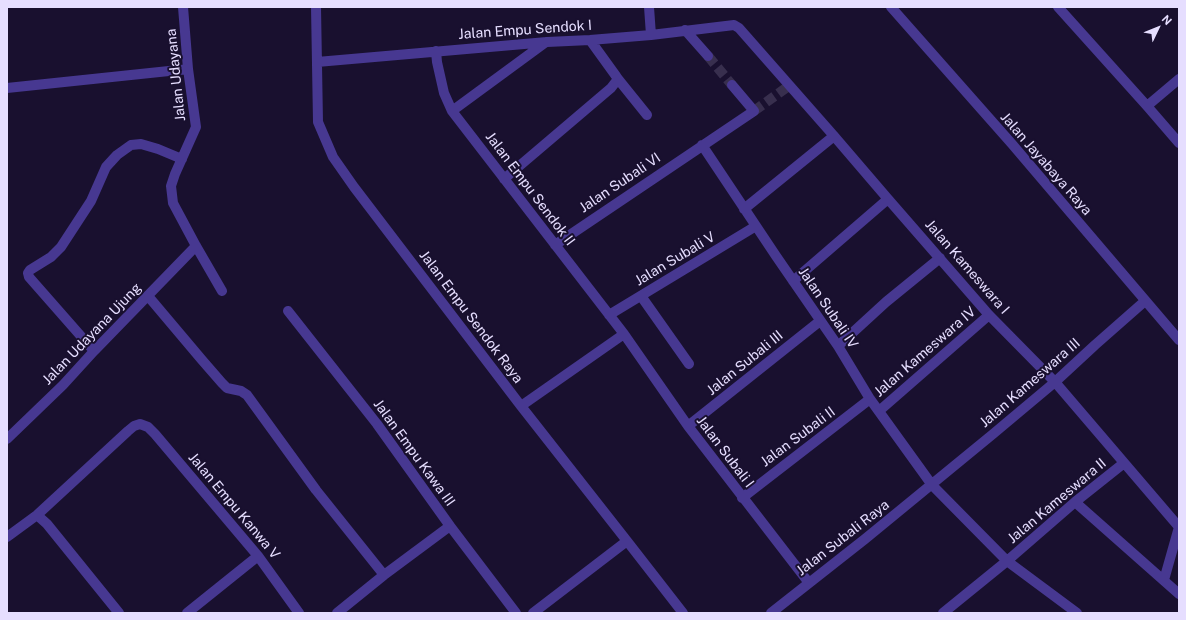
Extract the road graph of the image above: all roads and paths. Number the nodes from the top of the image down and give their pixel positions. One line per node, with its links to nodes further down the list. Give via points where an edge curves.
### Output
1 (183, 7): 14 (street, Jalan Udayana)
2 (316, 7): 13 (street, Jalan Empu Sendok Raya)
3 (649, 7): 8 (street)
4 (891, 7): 37 (street, Jalan Jayabaya Raya)
5 (1058, 7): 19 (street)
6 (734, 25): 7 (street, Jalan Empu Sendok I); 22 (street, Jalan Kameswara I, via 740,28)
7 (685, 30): 8 (street, Jalan Empu Sendok I); 12 (street)
8 (652, 35): 9 (street, Jalan Empu Sendok I)
9 (590, 40): 10 (street, Jalan Empu Sendok I); 15 (street)
10 (547, 42): 11 (street, Jalan Empu Sendok I); 20 (street)
11 (436, 51): 13 (street, Jalan Empu Sendok I); 20 (street, Jalan Empu Sendok II, via 444,93)
12 (708, 56)
13 (317, 62): 49 (street, Jalan Empu Sendok Raya, via 318,122 333,157)
14 (188, 69): 18 (street); 25 (street, Jalan Udayana, via 196,127)
15 (618, 79): 21 (street); 26 (street, via 611,88)
16 (1179, 79): 19 (street)
17 (732, 85): 24 (street, Jalan Subali VI, via 754,111)
18 (7, 88)
19 (1147, 106): 23 (street)
20 (452, 111): 26 (street, Jalan Empu Sendok II)
21 (647, 115)
22 (834, 136): 27 (street, Jalan Kameswara I); 28 (street)
23 (1179, 143)
24 (702, 145): 28 (street, Jalan Subali IV); 30 (street, Jalan Subali VI)
25 (182, 159): 31 (street, Jalan Udayana, via 171,186 173,203); 45 (street, via 140,144 126,148 106,167 90,202 61,247 28,273)
26 (504, 179): 30 (street, Jalan Empu Sendok II)
27 (888, 199): 32 (street, Jalan Kameswara I); 33 (street)
28 (744, 209): 29 (street, Jalan Subali IV)
29 (756, 226): 33 (street, Jalan Subali IV); 36 (street, Jalan Subali V)
30 (554, 245): 39 (street, Jalan Empu Sendok II)
31 (196, 246): 34 (street, Jalan Udayana); 35 (street, Jalan Udayana Ujung)
32 (940, 258): 40 (street, Jalan Kameswara I); 44 (street)
33 (793, 281): 41 (street, Jalan Subali IV)
34 (222, 290)
35 (148, 296): 45 (street, Jalan Udayana Ujung); 64 (street, via 222,383 227,388 247,395 316,490)
36 (641, 296): 39 (street, Jalan Subali V); 46 (street)
37 (1145, 301): 43 (street, Jalan Jayabaya Raya); 47 (street, Jalan Kameswara III)
38 (288, 311): 58 (street, Jalan Empu Kawa III, via 377,424)
39 (609, 315): 42 (street, Jalan Empu Sendok II)
40 (989, 315): 47 (street, Jalan Kameswara I); 50 (street, Jalan Kameswara IV)
41 (820, 321): 44 (street, Jalan Subali IV); 51 (street, Jalan Subali III)
42 (624, 334): 49 (street); 51 (street, Jalan Subali I)
43 (1179, 340)
44 (838, 346): 48 (street, Jalan Subali IV)
45 (94, 351): 52 (street, Jalan Udayana Ujung)
46 (689, 364)
47 (1055, 382): 53 (street, Jalan Kameswara I); 54 (street, Jalan Kameswara III)
48 (870, 400): 50 (street, Jalan Subali IV); 55 (street, Jalan Subali II)
49 (521, 406): 61 (street, Jalan Empu Sendok Raya)
50 (879, 411): 54 (street, Jalan Subali IV)
51 (688, 426): 55 (street, Jalan Subali I)
52 (7, 439)
53 (1124, 463): 56 (street, Jalan Kameswara II); 59 (street, Jalan Kameswara I)
54 (932, 484): 63 (street, Jalan Subali IV); 66 (street, Jalan Subali Raya)
55 (742, 498): 66 (street, Jalan Subali I)
56 (1075, 502): 63 (street, Jalan Kameswara II); 65 (street)
57 (37, 515): 60 (street); 62 (street, Jalan Empu Kanwa V, via 128,431 140,424 155,434); 68 (street, via 48,524)
58 (450, 526): 64 (street); 72 (street, Jalan Empu Kawa III)
59 (1179, 527): 65 (street)
60 (7, 537)
61 (627, 541): 73 (street); 74 (street, Jalan Empu Sendok Raya)
62 (258, 556): 69 (street); 70 (street, Jalan Empu Kanwa V)
63 (1007, 561): 76 (street, Jalan Kameswara II); 77 (street, Jalan Subali IV)
64 (384, 575): 71 (street)
65 (1164, 580): 67 (street)
66 (809, 583): 75 (street, Jalan Subali Raya)
67 (1179, 594)
68 (119, 613)
69 (187, 613)
70 (299, 613)
71 (336, 613)
72 (516, 613)
73 (533, 613)
74 (683, 613)
75 (771, 613)
76 (943, 613)
77 (1076, 613)

